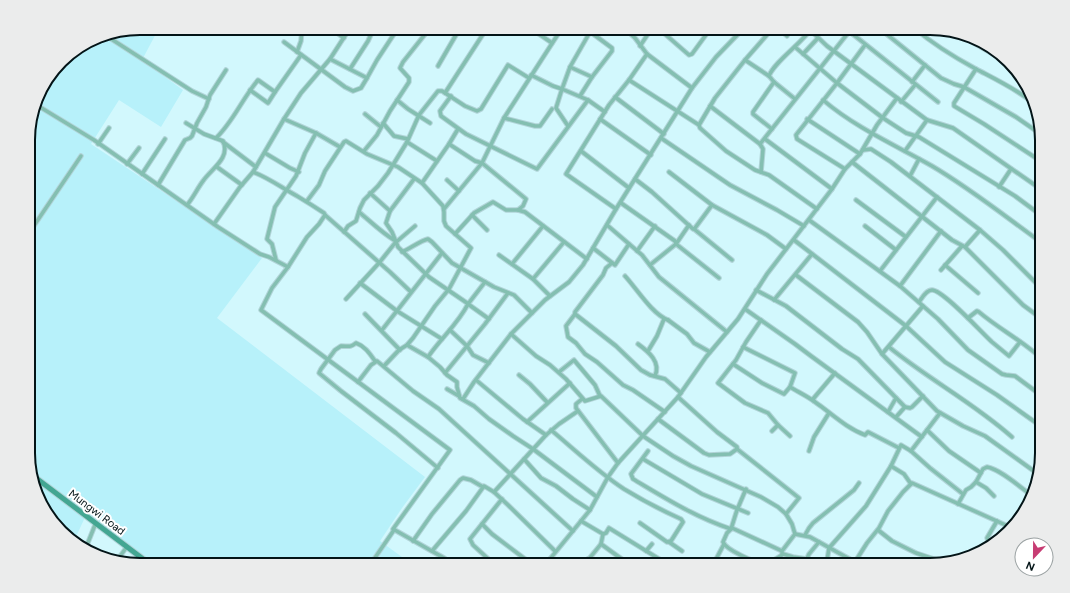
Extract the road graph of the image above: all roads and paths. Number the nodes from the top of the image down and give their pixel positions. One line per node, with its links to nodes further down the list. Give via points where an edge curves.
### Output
1 (301, 35): 34 (street)
2 (340, 35): 25 (street)
3 (346, 35): 25 (street)
4 (371, 35): 45 (street)
5 (393, 35): 52 (street)
6 (424, 35): 70 (street, via 400,68 409,82)
7 (456, 35): 42 (street)
8 (482, 35): 62 (street)
9 (540, 35): 29 (street)
10 (557, 35): 29 (street)
11 (588, 35): 43 (street)
12 (594, 35): 51 (street, via 612,48 612,51)
13 (632, 35): 31 (street)
14 (647, 35): 31 (street)
15 (666, 35): 16 (street, via 689,55)
16 (705, 35)
17 (737, 35): 58 (street)
18 (767, 35): 39 (street)
19 (805, 35): 32 (street)
20 (815, 35): 26 (street)
21 (846, 35): 33 (street)
22 (855, 35): 30 (street)
23 (888, 35): 41 (street)
24 (924, 35): 46 (street)
25 (344, 38): 38 (street)
26 (818, 38): 33 (street); 36 (street)
27 (112, 39): 68 (street)
28 (284, 42): 34 (street)
29 (552, 43): 50 (street)
30 (865, 45): 40 (street); 56 (street)
31 (640, 46): 35 (street)
32 (795, 47): 36 (street); 49 (street)
33 (834, 50): 40 (street); 44 (street)
34 (297, 52): 37 (street)
35 (647, 54): 53 (street); 58 (street)
36 (803, 54): 44 (street)
37 (301, 55): 48 (street); 61 (street)
38 (330, 58): 45 (street); 48 (street)
39 (745, 60): 49 (street); 75 (street)
40 (851, 63): 55 (street); 67 (street)
41 (925, 65): 56 (street); 57 (street, via 948,82)
42 (438, 66)
43 (570, 66): 51 (street); 59 (street)
44 (820, 68): 55 (street); 69 (street)
45 (350, 69): 52 (street)
46 (976, 69): 57 (street); 66 (street)
47 (226, 70): 68 (street)
48 (321, 70): 52 (street, via 350,90 357,90); 84 (street, via 301,93)
49 (769, 76): 54 (street)
50 (530, 77): 59 (street); 63 (street, via 508,65 477,112); 82 (street)
51 (592, 77): 64 (street)
52 (367, 78)
53 (629, 80): 65 (street); 78 (street)
54 (774, 82): 69 (street); 96 (street, via 753,112)
55 (837, 83): 72 (street); 83 (street)
56 (913, 83): 73 (street); 74 (street)
57 (964, 86): 97 (street); 122 (street, via 954,106)
58 (692, 88): 78 (street)
59 (562, 89): 64 (street); 92 (street, via 556,108)
60 (250, 90): 61 (street, via 259,80); 61 (street, via 268,104); 102 (street)
61 (275, 92)
62 (445, 93): 63 (street); 81 (street, via 438,91)
63 (451, 96): 95 (street, via 440,114)
64 (580, 96): 71 (street)
65 (615, 97): 79 (street); 100 (street)
66 (1026, 97)
67 (897, 98): 73 (street); 83 (street)
68 (208, 99): 94 (street)
69 (795, 99): 96 (street)
70 (397, 100): 81 (street); 90 (street)
71 (588, 100): 79 (street); 92 (street)
72 (823, 100): 85 (street); 99 (street)
73 (901, 102): 87 (street)
74 (938, 102)
75 (710, 106): 91 (street); 110 (street)
76 (41, 108): 108 (street)
77 (552, 109): 82 (street, via 540,126)
78 (678, 110): 91 (street); 100 (street)
79 (605, 112): 86 (street)
80 (364, 114): 90 (street)
81 (418, 116): 89 (street); 106 (street)
82 (504, 118): 112 (street)
83 (883, 118): 99 (street); 101 (street, via 906,133)
84 (284, 119): 98 (street); 116 (street)
85 (807, 119): 119 (street); 131 (street, via 797,132 797,139)
86 (600, 120): 115 (street); 120 (street)
87 (927, 120): 101 (street); 132 (street, via 953,128)
88 (186, 123): 94 (street)
89 (430, 123)
90 (382, 125): 106 (street, via 394,136); 117 (street)
91 (699, 125): 136 (street, via 726,151)
92 (568, 126): 112 (street, via 537,169)
93 (109, 128): 108 (street)
94 (195, 128): 102 (street); 143 (street)
95 (458, 129): 109 (street); 112 (street)
96 (772, 129): 105 (street)
97 (1034, 130)
98 (316, 133): 111 (street); 134 (street, via 305,153)
99 (872, 133): 114 (street); 118 (street)
100 (664, 134): 103 (street)
101 (915, 135): 118 (street); 146 (street)
102 (216, 138): 107 (street)
103 (661, 138): 120 (street); 176 (street, via 730,185)
104 (165, 139): 137 (street)
105 (765, 139): 110 (street); 148 (street)
106 (407, 140): 124 (street); 128 (street)
107 (223, 142): 129 (street, via 225,151); 130 (street)
108 (98, 144): 127 (street)
109 (449, 144): 124 (street); 126 (street, via 474,161)
110 (760, 144): 136 (street, via 763,149)
111 (340, 147): 117 (street, via 345,140); 154 (street)
112 (490, 147): 126 (street)
113 (139, 148): 127 (street)
114 (863, 150): 119 (street); 138 (street, via 874,151)
115 (581, 151): 147 (street); 161 (street, via 567,176)
116 (265, 152): 130 (street); 134 (street)
117 (364, 152): 128 (street)
118 (904, 152): 123 (street)
119 (860, 154): 125 (street)
120 (650, 155): 140 (street)
121 (81, 156): 169 (street)
122 (1035, 157)
123 (919, 159): 138 (street); 185 (street, via 954,180)
124 (437, 161): 142 (street)
125 (852, 162): 131 (street); 167 (street)
126 (482, 163): 150 (street); 160 (street, via 526,198)
127 (127, 164): 137 (street)
128 (394, 164): 139 (street); 151 (street)
129 (217, 167): 144 (street); 157 (street, via 208,173)
130 (256, 167): 133 (street)
131 (845, 169): 148 (street)
132 (1011, 169): 145 (street); 146 (street)
133 (253, 172): 144 (street); 149 (street)
134 (299, 172): 149 (street)
135 (669, 172): 156 (street)
136 (761, 172): 159 (street)
137 (142, 174): 143 (street)
138 (910, 176): 152 (street)
139 (414, 179): 142 (street); 162 (street)
140 (635, 179): 147 (street); 172 (street)
141 (447, 180): 150 (street)
142 (422, 183): 158 (street)
143 (158, 185): 157 (street)
144 (242, 185): 170 (street)
145 (1035, 185)
146 (999, 187): 163 (street)
147 (629, 188): 161 (street)
148 (832, 189): 159 (street)
149 (288, 190): 154 (street); 201 (street, via 275,207 267,238 272,244)
150 (459, 191): 158 (street)
151 (370, 193): 162 (street); 164 (street)
152 (937, 197): 167 (street); 180 (street)
153 (856, 200): 184 (street)
154 (307, 201): 165 (street)
155 (621, 203): 175 (street)
156 (712, 205): 178 (street); 193 (street, via 767,235)
157 (187, 206): 170 (street)
158 (444, 209): 183 (street, via 445,223)
159 (817, 209): 168 (street)
160 (518, 210): 166 (street, via 506,210 491,202); 174 (street)
161 (616, 210): 171 (street)
162 (390, 211): 187 (street, via 386,223 392,232)
163 (1035, 211)
164 (358, 212): 182 (street, via 356,221); 187 (street)
165 (324, 215): 182 (street); 208 (street)
166 (472, 215): 179 (street); 183 (street)
167 (922, 217): 181 (street); 184 (street)
168 (809, 220): 176 (street); 211 (street)
169 (35, 224)
170 (214, 224): 201 (street, via 260,254)
171 (607, 225): 189 (street); 192 (street)
172 (689, 225): 178 (street); 190 (street)
173 (415, 226): 187 (street)
174 (543, 226): 188 (street); 205 (street)
175 (655, 226): 190 (street); 195 (street)
176 (804, 226): 186 (street)
177 (865, 226): 194 (street)
178 (694, 229): 202 (street)
179 (487, 230)
180 (980, 230): 191 (street); 218 (street)
181 (941, 231): 191 (street); 220 (street)
182 (344, 232): 203 (street)
183 (454, 234): 209 (street, via 471,248)
184 (906, 237): 194 (street)
185 (1035, 239)
186 (794, 240): 193 (street); 198 (street)
187 (394, 242): 196 (street); 203 (street)
188 (564, 242): 200 (street); 216 (street)
189 (629, 244): 195 (street); 204 (street, via 617,263)
190 (676, 244): 206 (street); 215 (street)
191 (963, 247): 207 (street); 237 (street)
192 (593, 248): 200 (street); 204 (street)
193 (786, 249): 222 (street)
194 (896, 250): 211 (street)
195 (637, 251): 206 (street)
196 (402, 252): 197 (street, via 425,239 432,242); 212 (street)
197 (442, 253): 209 (street); 212 (street)
198 (812, 254): 213 (street); 243 (street)
199 (499, 255): 205 (street)
200 (587, 259): 226 (street, via 569,282)
201 (276, 260): 208 (street)
202 (732, 260)
203 (379, 263): 219 (street); 223 (street)
204 (612, 263): 236 (street, via 606,268)
205 (512, 264): 216 (street)
206 (650, 265): 246 (street, via 659,277)
207 (945, 265): 210 (street); 225 (street)
208 (288, 267): 261 (street, via 272,288 261,310)
209 (461, 268): 217 (street); 221 (street)
210 (941, 270)
211 (880, 271): 220 (street)
212 (426, 274): 221 (street); 223 (street)
213 (796, 275): 228 (street); 259 (street, via 858,322)
214 (625, 276): 240 (street, via 650,306)
215 (719, 278)
216 (533, 279): 226 (street)
217 (485, 282): 224 (street); 230 (street)
218 (1035, 282)
219 (360, 283): 227 (street); 233 (street)
220 (900, 286): 229 (street)
221 (449, 289): 230 (street); 242 (street)
222 (756, 290): 228 (street); 232 (street)
223 (411, 292): 233 (street)
224 (508, 293): 234 (street, via 514,295); 239 (street)
225 (978, 293)
226 (550, 296): 234 (street)
227 (346, 299)
228 (774, 300): 281 (street, via 786,306 862,362)
229 (919, 302): 231 (street); 238 (street, via 930,290 936,291)
230 (468, 304): 239 (street); 245 (street)
231 (923, 306): 243 (street); 276 (street, via 973,354 1006,375 1015,376)
232 (745, 309): 241 (street); 246 (street)
233 (397, 311): 242 (street); 244 (street)
234 (532, 313): 247 (street)
235 (365, 314): 244 (street)
236 (576, 314): 270 (street, via 641,370); 287 (street, via 566,326 568,337 623,385)
237 (1035, 314)
238 (968, 318): 249 (street, via 977,311); 249 (street, via 1009,356)
239 (489, 319): 252 (street)
240 (666, 320): 256 (street); 257 (street, via 687,334 694,343)
241 (761, 320): 253 (street); 268 (street)
242 (421, 325): 248 (street); 251 (street)
243 (906, 326): 254 (street); 294 (street, via 945,362)
244 (382, 330): 255 (street)
245 (450, 330): 248 (street); 252 (street)
246 (727, 332): 257 (street)
247 (512, 334): 263 (street); 266 (street, via 536,356)
248 (442, 338): 260 (street)
249 (1020, 342): 258 (street)
250 (638, 344): 256 (street)
251 (407, 345): 255 (street); 260 (street)
252 (467, 346): 263 (street, via 474,355); 267 (street)
253 (743, 347): 264 (street); 274 (street, via 795,373)
254 (889, 347): 259 (street); 303 (street, via 995,421)
255 (400, 350): 265 (street)
256 (648, 351): 270 (street, via 657,366)
257 (710, 352): 277 (street)
258 (1035, 353)
259 (882, 354): 279 (street)
260 (428, 357): 267 (street)
261 (328, 360): 262 (street, via 341,346 351,347 356,343 368,351); 272 (street); 314 (street, via 319,373)
262 (375, 362): 265 (street, via 377,360); 272 (street)
263 (489, 363): 271 (street)
264 (733, 364): 274 (street, via 784,394); 295 (street, via 719,381 719,385 752,407 768,413)
265 (384, 366): 317 (street, via 412,392 439,409)
266 (559, 372): 273 (street); 278 (street, via 574,360 595,385)
267 (445, 373): 280 (street, via 457,382)
268 (836, 373): 283 (street); 288 (street)
269 (519, 375): 284 (street)
270 (655, 376): 277 (street, via 665,379)
271 (476, 380): 280 (street); 293 (street)
272 (358, 382): 314 (street, via 450,450)
273 (570, 383): 282 (street); 284 (street)
274 (790, 387): 283 (street)
275 (447, 390): 280 (street)
276 (1035, 391)
277 (680, 395): 287 (street); 306 (street)
278 (600, 396): 282 (street, via 586,402); 300 (street)
279 (923, 396): 285 (street, via 912,407); 290 (street)
280 (461, 398): 305 (street)
281 (896, 398): 285 (street); 288 (street)
282 (582, 399): 286 (street, via 576,405)
283 (814, 401): 289 (street)
284 (547, 402): 293 (street)
285 (905, 407): 291 (street)
286 (578, 411): 296 (street); 312 (street)
287 (665, 412): 292 (street)
288 (888, 412): 291 (street)
289 (829, 413): 304 (street, via 859,433 865,435 868,432); 308 (street, via 814,437)
290 (940, 413): 297 (street); 315 (street, via 985,436)
291 (896, 417): 302 (street)
292 (658, 419): 300 (street); 306 (street, via 709,455 730,454)
293 (527, 422): 299 (street)
294 (1035, 422)
295 (778, 424): 298 (street); 301 (street)
296 (551, 430): 299 (street); 318 (street)
297 (927, 430): 302 (street); 316 (street, via 949,451)
298 (772, 431)
299 (546, 435): 305 (street)
300 (643, 436): 312 (street); 325 (street, via 687,464)
301 (790, 436)
302 (922, 437): 309 (street)
303 (1012, 437)
304 (899, 448): 309 (street, via 902,445); 313 (street)
305 (533, 449): 310 (street); 330 (street)
306 (737, 449): 336 (street, via 799,498)
307 (648, 451): 311 (street)
308 (809, 451)
309 (911, 451): 328 (street)
310 (524, 459): 317 (street); 333 (street, via 541,478)
311 (643, 459): 334 (street, via 702,494); 343 (street, via 631,474 633,479 676,505 709,522)
312 (618, 463): 318 (street)
313 (891, 466): 322 (street, via 904,474); 359 (street, via 866,506)
314 (438, 468): 344 (street)
315 (1033, 470)
316 (981, 473): 320 (street); 327 (street, via 985,467 989,467)
317 (511, 474): 326 (street); 346 (street)
318 (608, 477): 330 (street); 352 (street, via 638,497 683,521)
319 (39, 481): 366 (main road, Mungwi Road)
320 (976, 482): 328 (street); 329 (street)
321 (860, 483): 349 (street, via 813,523)
322 (911, 484): 332 (street, via 914,483); 345 (street, via 888,511)
323 (40, 485): 341 (main road, Mungwi Road)
324 (483, 487): 326 (street, via 486,486); 351 (street, via 471,480 460,480); 360 (street)
325 (746, 489): 334 (street); 336 (street)
326 (494, 492): 331 (street)
327 (1027, 492)
328 (964, 494): 332 (street)
329 (994, 496)
330 (597, 498): 333 (street)
331 (502, 499): 340 (street); 361 (street)
332 (958, 504): 338 (street)
333 (590, 510): 337 (street)
334 (737, 510): 335 (street); 343 (street)
335 (748, 513)
336 (786, 514): 348 (street)
337 (582, 521): 346 (street); 347 (street)
338 (997, 521): 342 (street); 350 (street, via 987,538)
339 (640, 523): 352 (street)
340 (482, 524): 370 (street, via 470,541); 371 (street)
341 (95, 526): 354 (street); 358 (main road, Mungwi Road)
342 (1005, 526)
343 (730, 529): 357 (street, via 725,536); 364 (street, via 737,530)
344 (394, 530): 351 (street); 368 (street)
345 (878, 530): 383 (street); 384 (street, via 898,544)
346 (573, 531): 361 (street)
347 (603, 534): 355 (street); 362 (street, via 609,528)
348 (795, 534): 349 (street); 364 (street)
349 (805, 535): 353 (street)
350 (989, 540)
351 (413, 541): 360 (street)
352 (669, 542): 363 (street)
353 (818, 542): 359 (street); 380 (street)
354 (87, 544)
355 (600, 544): 373 (street); 374 (street)
356 (652, 544): 362 (street)
357 (724, 544): 376 (street); 377 (street)
358 (126, 548): 365 (street); 367 (main road, Mungwi Road)
359 (829, 548): 381 (street); 382 (street)
360 (432, 551): 369 (street)
361 (555, 551): 372 (street)
362 (646, 551): 375 (street)
363 (682, 551)
364 (782, 553): 378 (street); 379 (street)
365 (120, 556)
366 (139, 558)
367 (139, 558)
368 (375, 558)
369 (442, 558)
370 (487, 558)
371 (524, 558)
372 (550, 558)
373 (589, 558)
374 (620, 558)
375 (658, 558)
376 (717, 558)
377 (750, 558)
378 (776, 558)
379 (800, 558)
380 (807, 558)
381 (827, 558)
382 (846, 558)
383 (857, 558)
384 (931, 558)

